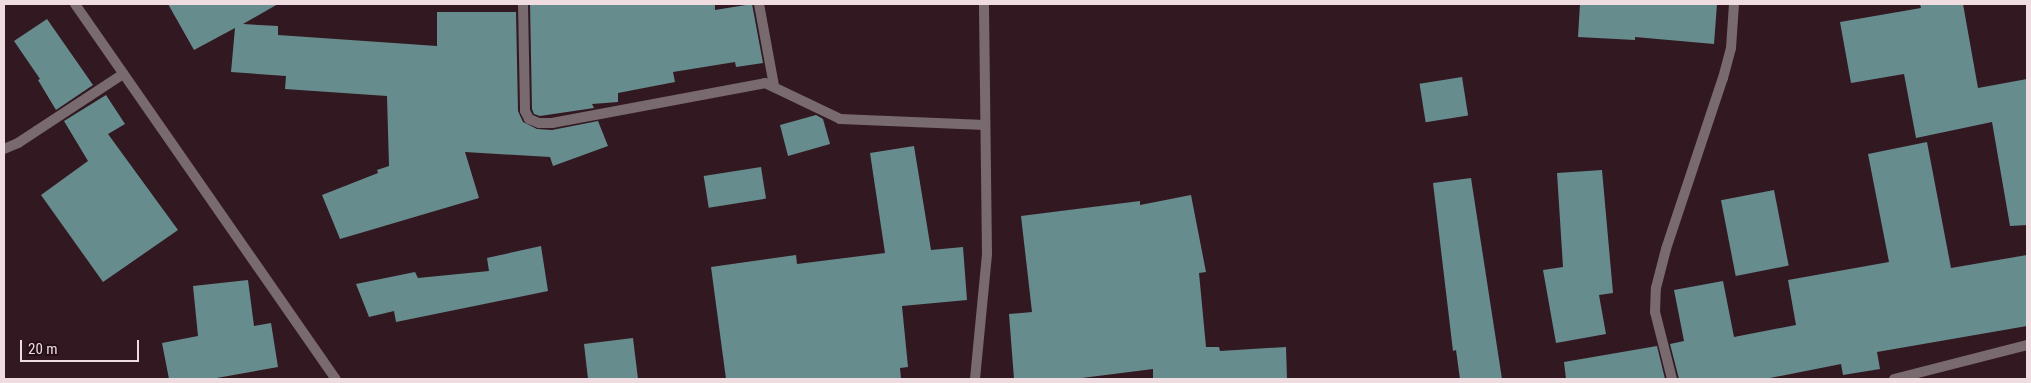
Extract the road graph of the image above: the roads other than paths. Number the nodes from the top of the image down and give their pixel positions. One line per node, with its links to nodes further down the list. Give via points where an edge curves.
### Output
1 (74, 4): 6 (street)
2 (523, 4): 7 (street, via 526,111 530,119 539,123 755,83)
3 (759, 4): 7 (street)
4 (984, 4): 8 (street)
5 (1734, 4): 13 (street, via 1731,48 1723,78 1656,288 1655,312)
6 (123, 74): 9 (street); 11 (street)
7 (774, 86): 8 (street, via 840,119)
8 (986, 125): 12 (street, via 987,254)
9 (4, 149)
10 (2027, 345): 14 (street)
11 (336, 379)
12 (975, 379)
13 (1672, 379)
14 (1894, 379)

